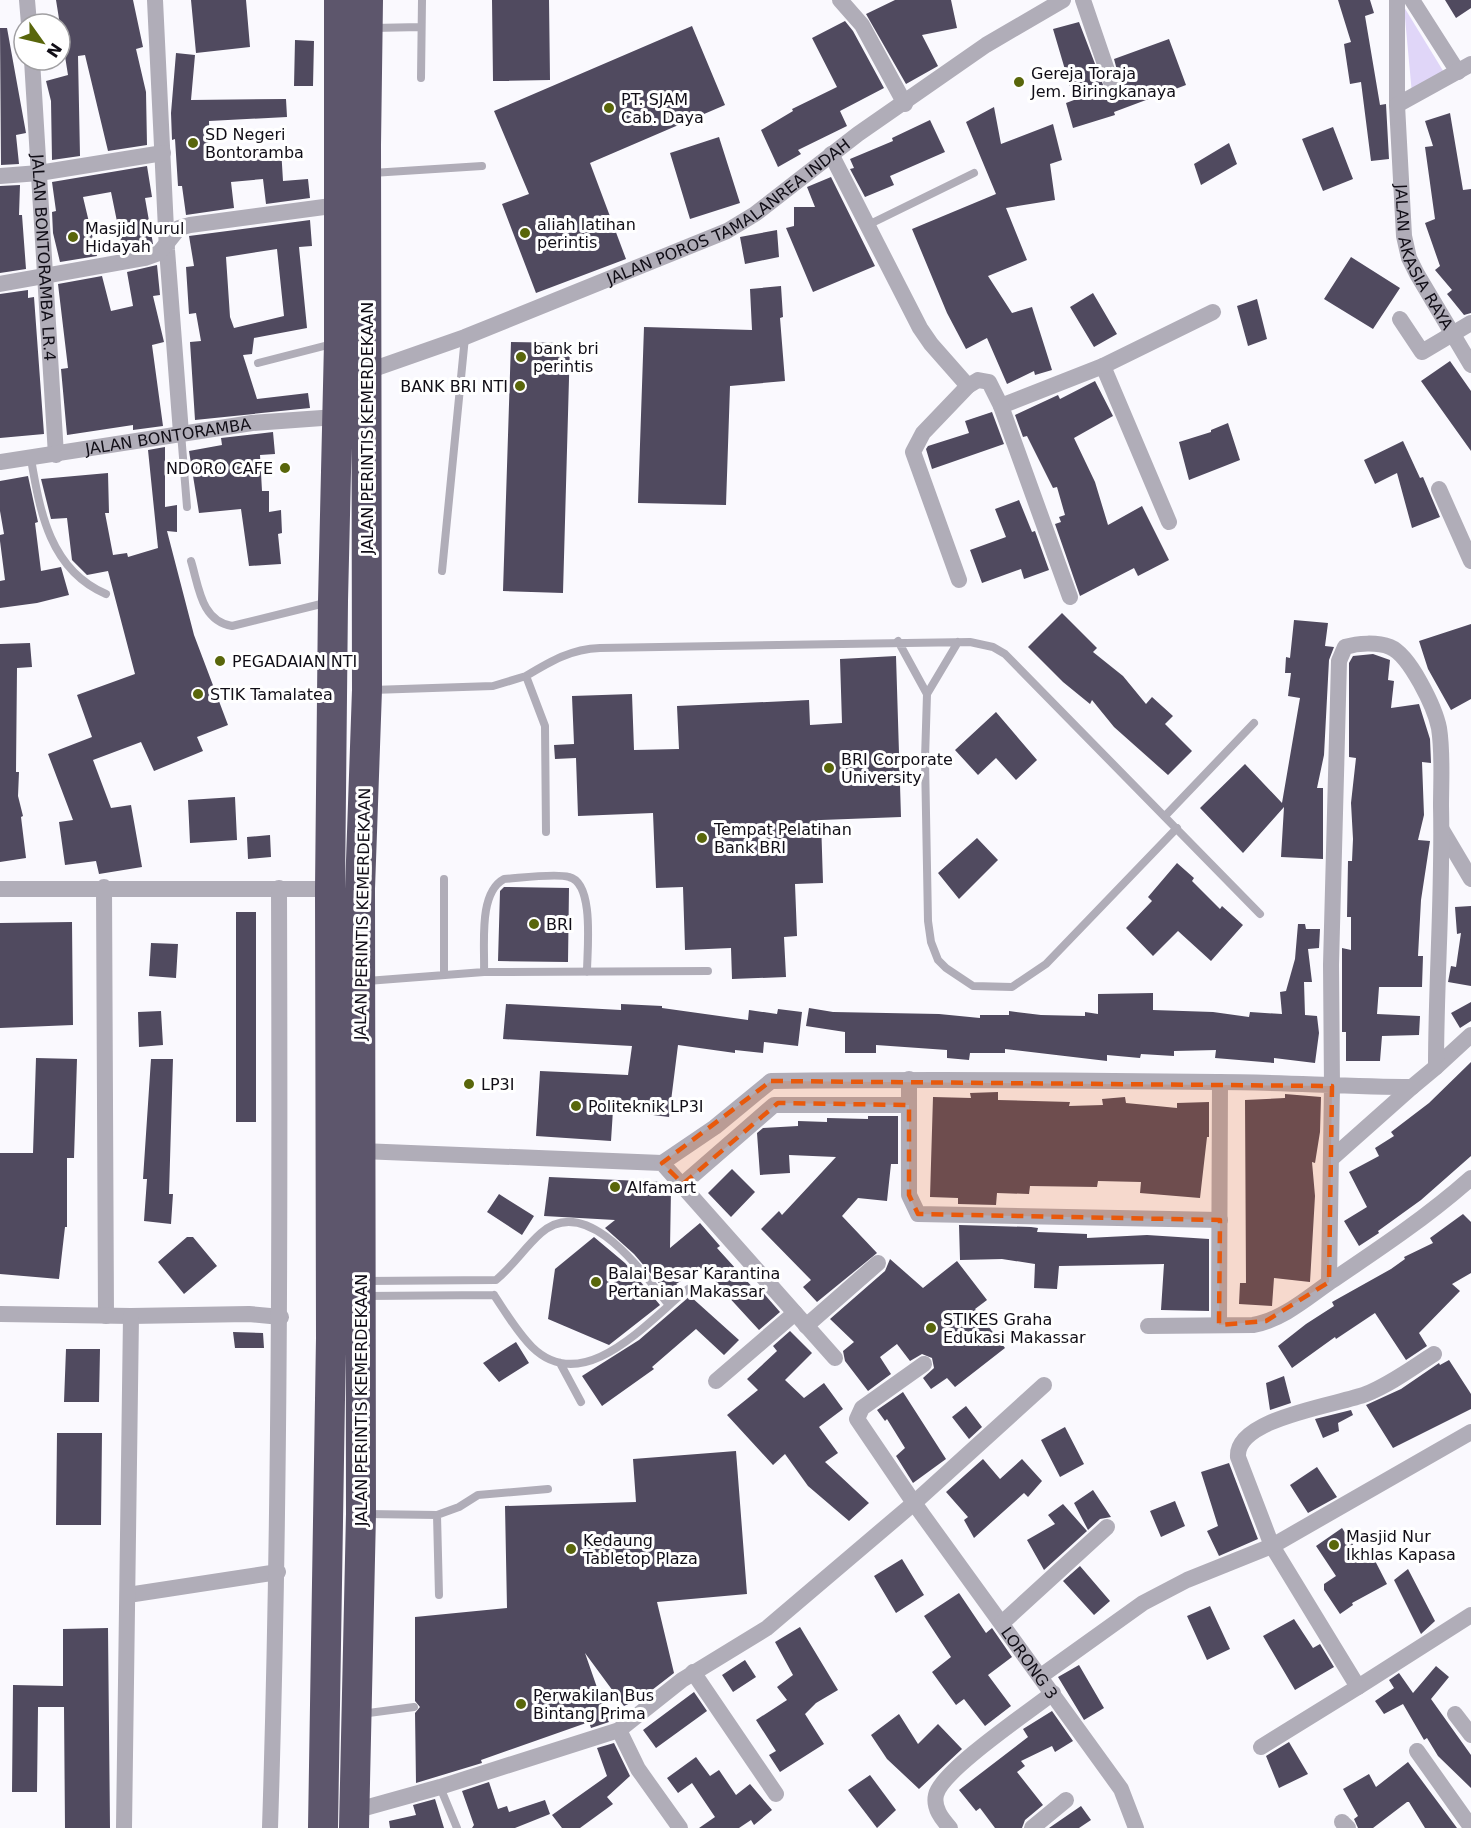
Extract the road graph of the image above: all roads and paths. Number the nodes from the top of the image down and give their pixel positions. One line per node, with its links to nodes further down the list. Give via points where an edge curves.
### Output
1 (155, 0): 17 (street)
2 (339, 0): 19 (highway, JALAN PERINTIS KEMERDEKAAN)
3 (422, 0): 10 (lane)
4 (840, 0): 15 (street, via 862,25)
5 (1063, 0): 15 (street, JALAN POROS TAMALANREA INDAH, via 986,45)
6 (1083, 0): 14 (street)
7 (1397, 0): 16 (street, JALAN AKASIA RAYA)
8 (1412, 0): 11 (street)
9 (368, 14): 10 (lane); 19 (highway, JALAN PERINTIS KEMERDEKAAN)
10 (421, 27): 13 (lane)
11 (1464, 68): 16 (street)
12 (33, 72): 21 (street, JALAN BONTORAMBA LR.4)
13 (421, 78)
14 (1111, 82)
15 (905, 104): 18 (street, JALAN POROS TAMALANREA INDAH)
16 (1397, 105): 32 (street, JALAN AKASIA RAYA, via 1404,236 1409,258)
17 (163, 153): 21 (street); 26 (street)
18 (831, 154): 25 (street); 33 (street, JALAN POROS TAMALANREA INDAH, via 727,231)
19 (357, 155): 20 (lane); 24 (highway, JALAN PERINTIS KEMERDEKAAN); 38 (highway, JALAN PERINTIS KEMERDEKAAN)
20 (482, 166)
21 (39, 173): 23 (street); 27 (street, JALAN BONTORAMBA LR.4)
22 (974, 173): 25 (lane)
23 (0, 176)
24 (339, 205): 26 (street, via 189,225 179,228); 34 (highway, JALAN PERINTIS KEMERDEKAAN)
25 (868, 225): 39 (street, via 920,327)
26 (169, 240): 27 (street, via 159,253 145,258); 42 (street)
27 (45, 278): 28 (street); 43 (street, JALAN BONTORAMBA LR.4)
28 (0, 284)
29 (1213, 312): 37 (street)
30 (1400, 319): 32 (street, via 1422,352)
31 (1471, 323): 32 (street)
32 (1452, 334): 36 (street, JALAN AKASIA RAYA)
33 (465, 337): 38 (street, JALAN POROS TAMALANREA INDAH); 51 (lane)
34 (339, 343): 35 (lane); 41 (highway, JALAN PERINTIS KEMERDEKAAN)
35 (258, 363)
36 (1471, 365)
37 (1103, 366): 40 (street); 48 (street)
38 (368, 371): 59 (highway, JALAN PERINTIS KEMERDEKAAN)
39 (968, 386): 40 (street, via 978,380 989,382); 52 (street, via 923,433 913,452)
40 (1000, 406): 54 (street)
41 (336, 417): 42 (street, JALAN BONTORAMBA); 55 (highway, JALAN PERINTIS KEMERDEKAAN)
42 (181, 433): 43 (street, JALAN BONTORAMBA); 47 (lane)
43 (56, 454): 44 (street, JALAN BONTORAMBA)
44 (31, 459): 45 (street, JALAN BONTORAMBA); 53 (lane, via 40,513 59,553 74,574)
45 (0, 462)
46 (1439, 489): 50 (street)
47 (187, 507)
48 (1169, 522)
49 (191, 561): 55 (lane, via 208,612 219,624 232,626)
50 (1471, 561)
51 (442, 571)
52 (959, 580)
53 (106, 594)
54 (1071, 597)
55 (325, 602): 71 (highway, JALAN PERINTIS KEMERDEKAAN)
56 (898, 641): 57 (lane); 58 (lane, via 583,649 558,657); 60 (lane)
57 (958, 642): 60 (lane); 62 (lane, via 984,644 1005,654)
58 (526, 676): 59 (lane, via 492,686); 65 (lane, via 545,726)
59 (367, 690): 77 (highway, JALAN PERINTIS KEMERDEKAAN)
60 (927, 694): 63 (lane, via 929,932 938,960 965,982 1012,987 1031,976)
61 (1254, 723): 62 (lane)
62 (1166, 816): 63 (lane)
63 (1177, 828): 72 (lane)
64 (1442, 829): 67 (street); 79 (street); 82 (street, via 1438,726 1414,671 1392,648 1356,644 1345,647 1339,661 1337,708)
65 (546, 832)
66 (444, 879): 76 (lane)
67 (1471, 879)
68 (104, 887): 69 (street); 70 (street); 103 (street)
69 (279, 888): 71 (street); 105 (street)
70 (0, 889)
71 (330, 889): 95 (highway, JALAN PERINTIS KEMERDEKAAN)
72 (1260, 914)
73 (708, 971): 75 (lane)
74 (484, 972): 75 (lane); 75 (lane, via 487,901 496,884 504,879 570,877 579,883 586,900); 76 (lane)
75 (587, 972)
76 (444, 975): 77 (lane)
77 (359, 981): 85 (highway, JALAN PERINTIS KEMERDEKAAN)
78 (1471, 1035): 79 (street)
79 (1436, 1067): 83 (street)
80 (909, 1080): 81 (street); 84 (street); 87 (street, via 771,1081 715,1127)
81 (1220, 1082): 82 (street); 90 (street)
82 (1332, 1086): 83 (street); 86 (street)
83 (1412, 1087): 86 (street)
84 (909, 1105): 89 (street, via 774,1105); 90 (street, via 909,1195 918,1214)
85 (361, 1150): 87 (street); 96 (highway, JALAN PERINTIS KEMERDEKAAN)
86 (1331, 1159): 94 (street)
87 (662, 1163): 89 (street)
88 (1471, 1178): 94 (street, via 1408,1230)
89 (683, 1184): 101 (street)
90 (1220, 1221): 106 (street)
91 (878, 1263): 107 (street)
92 (466, 1279): 93 (lane); 96 (lane); 98 (lane)
93 (496, 1280): 99 (lane); 100 (lane, via 542,1232 565,1223 579,1224 603,1233)
94 (1329, 1282): 106 (street, via 1266,1321)
95 (330, 1288): 96 (highway); 146 (highway, JALAN PERINTIS KEMERDEKAAN)
96 (361, 1289): 98 (lane); 119 (highway, JALAN PERINTIS KEMERDEKAAN)
97 (688, 1289): 100 (lane)
98 (465, 1294): 99 (lane)
99 (494, 1295): 111 (lane, via 532,1347)
100 (669, 1305): 111 (lane, via 606,1356 587,1364)
101 (795, 1313): 107 (street); 113 (street)
102 (0, 1314): 103 (street)
103 (106, 1316): 104 (street)
104 (131, 1316): 105 (street); 124 (street)
105 (281, 1317): 123 (street)
106 (1220, 1325): 108 (street)
107 (806, 1326): 110 (street)
108 (1148, 1326)
109 (1434, 1354): 122 (street, via 1380,1388 1269,1423 1243,1438 1238,1457)
110 (835, 1358)
111 (561, 1363): 115 (lane)
112 (924, 1364): 118 (street, LORONG 3, via 862,1408 857,1416)
113 (716, 1381)
114 (1044, 1385): 118 (street)
115 (581, 1402)
116 (1471, 1432): 122 (street)
117 (548, 1490): 120 (lane, via 478,1495)
118 (914, 1503): 127 (street, LORONG 3); 128 (street, via 767,1628)
119 (360, 1514): 120 (lane); 134 (highway, JALAN PERINTIS KEMERDEKAAN)
120 (436, 1515): 125 (lane)
121 (1107, 1527): 127 (street)
122 (1272, 1545): 129 (street, via 1143,1603); 130 (street)
123 (278, 1572): 124 (street); 145 (street)
124 (128, 1595): 144 (street)
125 (439, 1595)
126 (1471, 1615): 130 (street)
127 (1002, 1623): 129 (street, LORONG 3)
128 (693, 1672): 135 (street); 140 (street)
129 (1041, 1676): 131 (street, LORONG 3)
130 (1358, 1687): 137 (street)
131 (1053, 1693): 149 (street, via 942,1783 935,1803); 151 (street, LORONG 3, via 1124,1795)
132 (414, 1707): 134 (lane)
133 (1455, 1714): 136 (street)
134 (356, 1715): 142 (highway, JALAN PERINTIS KEMERDEKAAN)
135 (619, 1730): 139 (street); 148 (street, via 638,1769)
136 (1471, 1735)
137 (1261, 1747)
138 (1418, 1751): 143 (street)
139 (440, 1787): 142 (street); 147 (lane)
140 (776, 1794)
141 (1065, 1800): 150 (street)
142 (354, 1820)
143 (1471, 1827)
144 (124, 1828)
145 (270, 1828)
146 (323, 1828)
147 (457, 1828)
148 (680, 1828)
149 (950, 1828)
150 (1032, 1828)
151 (1136, 1828)

